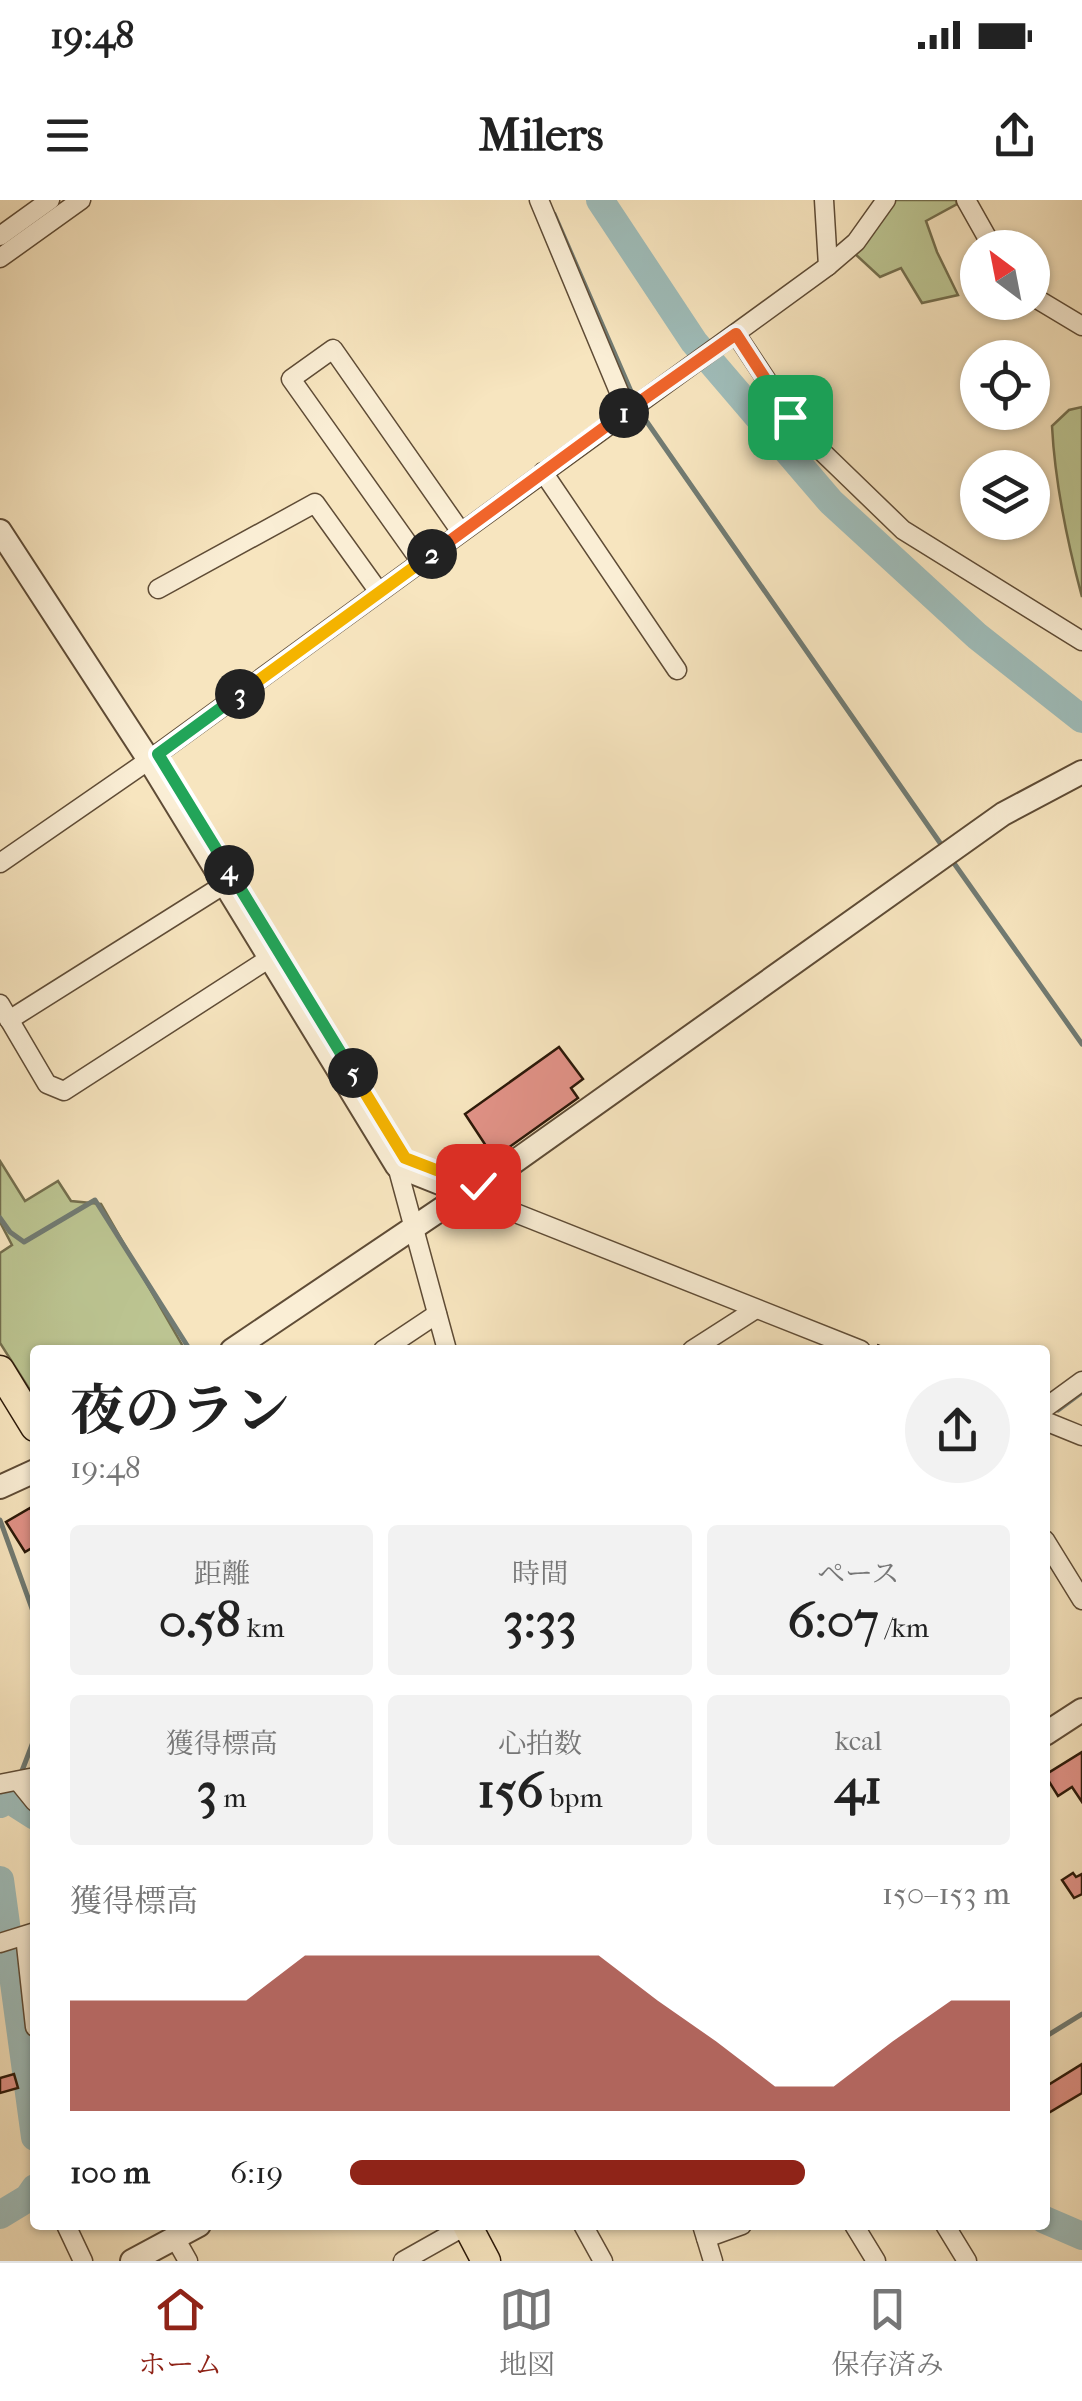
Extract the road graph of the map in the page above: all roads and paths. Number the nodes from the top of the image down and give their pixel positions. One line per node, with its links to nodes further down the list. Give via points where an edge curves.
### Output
1 (50, 200): 8 (street)
2 (81, 200): 9 (street)
3 (539, 200): 14 (street)
4 (824, 200): 10 (street)
5 (886, 200): 10 (street, via 856,242)
6 (966, 200): 7 (street)
7 (983, 230)
8 (0, 236)
9 (0, 258)
10 (828, 266): 13 (street)
11 (1050, 307): 12 (street)
12 (1082, 326)
13 (735, 335): 14 (street); 21 (street, via 790,417 903,530)
14 (626, 411): 15 (street)
15 (543, 472): 16 (street); 22 (street)
16 (461, 532): 18 (street); 18 (street, via 333,349 292,378)
17 (3, 543): 23 (street)
18 (421, 562): 20 (street)
19 (158, 589): 20 (street, via 314,504)
20 (379, 592): 23 (street)
21 (1082, 640)
22 (677, 670)
23 (149, 760): 25 (street); 26 (street)
24 (1082, 772): 30 (street, via 1002,814)
25 (0, 863)
26 (225, 884): 27 (street); 28 (street)
27 (270, 958): 28 (street, via 64,1090 47,1084); 29 (street)
28 (5, 1012)
29 (398, 1166): 30 (street); 31 (street)
30 (464, 1193): 31 (street); 32 (street)
31 (414, 1228): 33 (street); 34 (street)
32 (756, 1309): 37 (street); 38 (street)
33 (437, 1314): 35 (street); 36 (street)
34 (239, 1345)
35 (390, 1345)
36 (446, 1345)
37 (700, 1345)
38 (864, 1345)
39 (0, 1370): 42 (main road)
40 (1082, 1381): 41 (street)
41 (1050, 1404)
42 (30, 1419)
43 (1050, 1423): 44 (street)
44 (1082, 1436)
45 (30, 1473): 46 (street)
46 (0, 1487)
47 (1050, 1546): 48 (street)
48 (1076, 1576): 49 (street)
49 (1082, 1600)
50 (1082, 1710): 51 (street)
51 (1050, 1731)
52 (30, 1934): 53 (street)
53 (0, 1943)
54 (68, 2230): 63 (street)
55 (190, 2230): 62 (street)
56 (458, 2230): 66 (street)
57 (470, 2230): 67 (main road)
58 (586, 2230): 68 (street)
59 (857, 2230): 70 (street)
60 (949, 2230): 71 (street)
61 (704, 2232): 69 (street)
62 (175, 2238): 64 (street); 65 (street)
63 (83, 2261)
64 (132, 2261)
65 (188, 2261)
66 (403, 2261)
67 (486, 2261)
68 (603, 2261)
69 (713, 2261)
70 (876, 2261)
71 (967, 2261)

